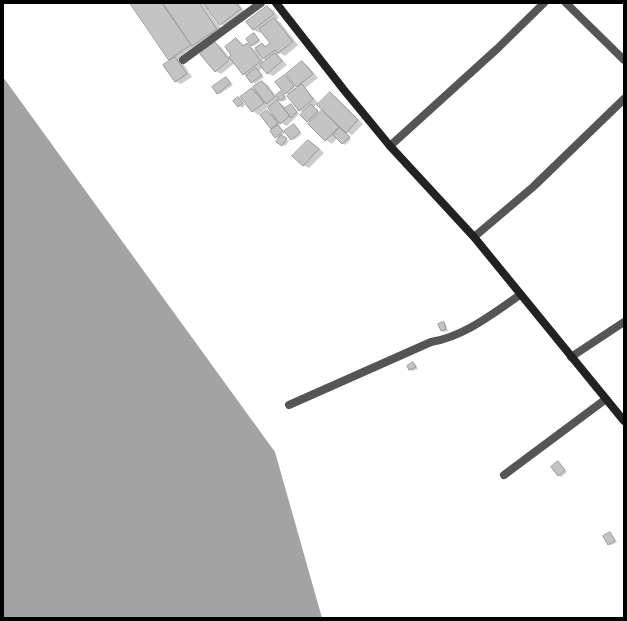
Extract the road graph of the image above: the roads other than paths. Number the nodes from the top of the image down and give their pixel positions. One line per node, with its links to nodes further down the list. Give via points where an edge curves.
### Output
1 (261, 3): 5 (street)
2 (276, 3): 8 (main road)
3 (544, 3): 8 (street)
4 (566, 3): 6 (street)
5 (183, 60)
6 (624, 60)
7 (624, 99): 9 (street, via 533,187)
8 (390, 146): 9 (main road)
9 (474, 237): 10 (main road)
10 (520, 295): 12 (main road); 14 (street, via 455,336 431,342)
11 (624, 322): 12 (street)
12 (571, 357): 13 (main road)
13 (606, 399): 15 (main road); 16 (street)
14 (289, 406)
15 (624, 421)
16 (504, 476)

